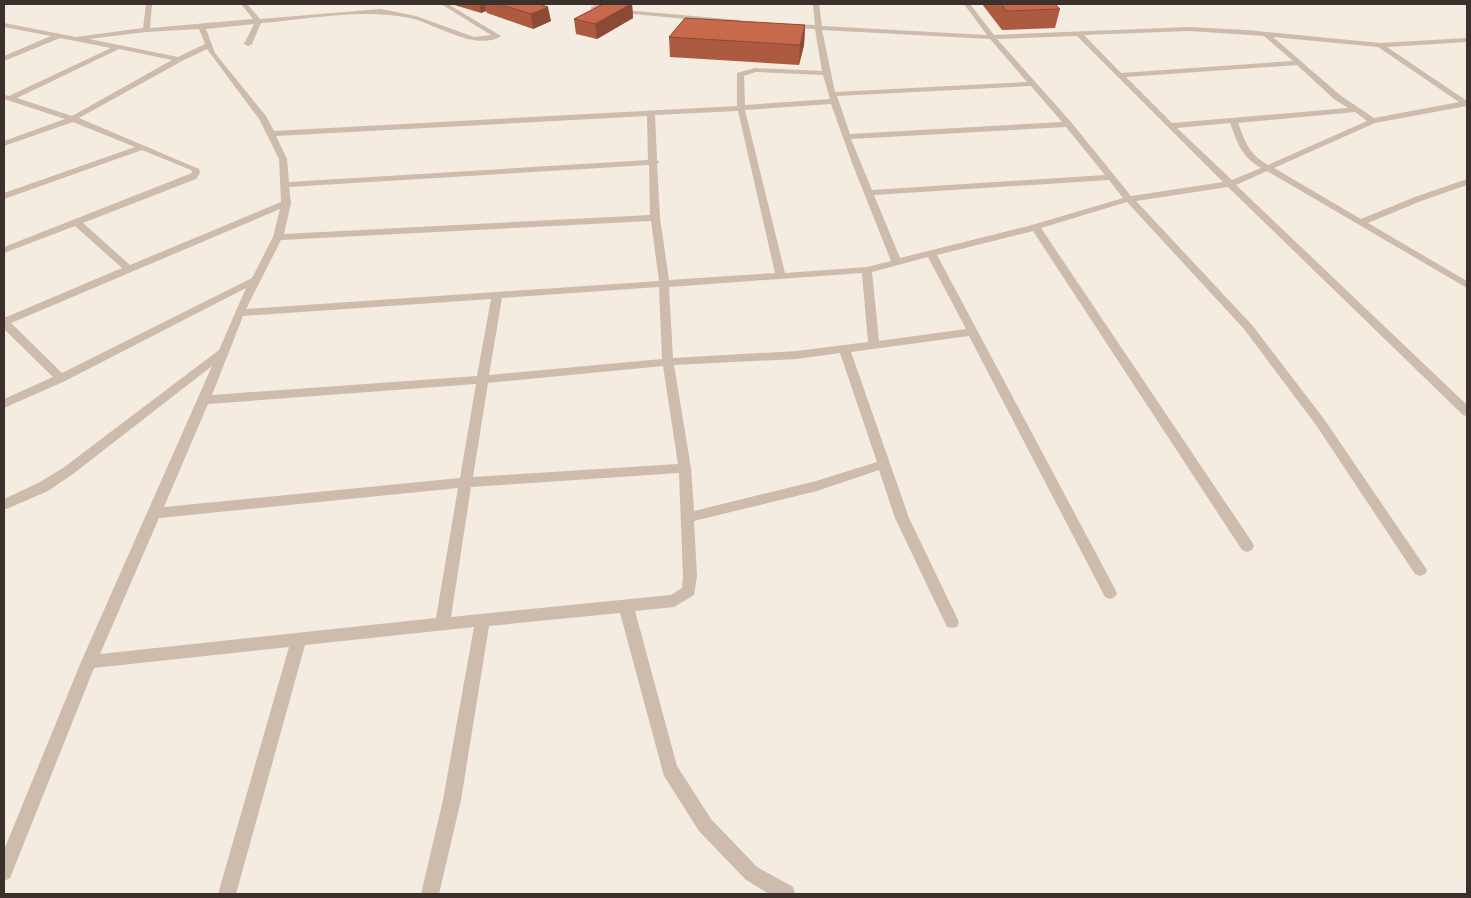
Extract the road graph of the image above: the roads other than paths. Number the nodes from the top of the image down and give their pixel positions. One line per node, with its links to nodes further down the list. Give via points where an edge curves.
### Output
1 (4, 4): 2 (street)
2 (8, 4)
3 (148, 4): 19 (street)
4 (244, 4): 13 (street)
5 (345, 4): 11 (street)
6 (444, 4): 11 (street, via 498,36 473,39 406,15 381,11)
7 (601, 4): 10 (street)
8 (816, 4): 18 (street)
9 (966, 4): 23 (street)
10 (593, 8)
11 (351, 12): 13 (street)
12 (624, 12): 14 (street)
13 (258, 21): 17 (street); 26 (street)
14 (750, 23)
15 (4, 25): 22 (street)
16 (778, 25): 18 (street)
17 (202, 27): 19 (street); 28 (street)
18 (817, 28): 23 (street); 33 (street)
19 (146, 30): 24 (street)
20 (1078, 33): 21 (street, via 1189,29); 23 (street); 34 (street)
21 (1266, 34): 27 (street); 32 (street)
22 (58, 36): 24 (street); 30 (street)
23 (992, 37): 35 (street)
24 (76, 39): 29 (street)
25 (1466, 40): 27 (street)
26 (248, 44)
27 (1380, 45): 38 (street)
28 (209, 46): 31 (street); 49 (street)
29 (118, 47): 31 (street); 37 (street)
30 (4, 59)
31 (179, 59): 44 (street)
32 (1299, 64): 34 (street); 42 (street)
33 (827, 73): 36 (street); 40 (street, via 746,72 740,75)
34 (1119, 75): 48 (street)
35 (1032, 84): 36 (street); 47 (street)
36 (833, 97): 40 (street); 50 (street)
37 (7, 98): 44 (street)
38 (1467, 104): 39 (street)
39 (1448, 107): 41 (street); 46 (street)
40 (741, 108): 43 (street); 73 (street)
41 (1467, 109)
42 (1355, 110): 45 (street); 46 (street)
43 (651, 113): 49 (street); 53 (street)
44 (72, 119): 51 (street); 52 (street)
45 (1233, 120): 48 (street); 54 (street, via 1243,146 1252,159)
46 (1373, 121): 54 (street)
47 (1068, 124): 50 (street); 55 (street)
48 (1170, 126): 57 (street)
49 (272, 134): 58 (street, via 283,159)
50 (847, 138): 59 (street)
51 (4, 144)
52 (142, 147): 60 (street); 64 (street, via 195,169 196,173 193,177)
53 (655, 162): 58 (street); 63 (street)
54 (1265, 168): 57 (street); 65 (street)
55 (1112, 176): 59 (street); 61 (street)
56 (1467, 182): 65 (street)
57 (1230, 184): 61 (street); 90 (street)
58 (286, 185): 62 (street)
59 (870, 193): 70 (street)
60 (4, 196)
61 (1129, 199): 66 (street); 98 (street, via 1248,327 1320,422)
62 (286, 203): 67 (street); 71 (street)
63 (655, 218): 67 (street); 76 (street)
64 (76, 222): 68 (street); 71 (street)
65 (1360, 224): 74 (street)
66 (1035, 228): 69 (street); 97 (street)
67 (278, 237): 75 (street)
68 (4, 250)
69 (932, 255): 70 (street); 81 (street)
70 (897, 264): 72 (street)
71 (129, 269): 80 (street)
72 (867, 270): 73 (street); 82 (street)
73 (781, 276): 76 (street)
74 (1462, 276): 77 (street)
75 (255, 280): 79 (street); 86 (street)
76 (664, 283): 78 (street); 85 (street)
77 (1467, 285)
78 (497, 294): 79 (street); 87 (street)
79 (239, 313): 84 (street)
80 (4, 322): 86 (street)
81 (973, 332): 82 (street); 99 (street)
82 (874, 345): 83 (street)
83 (845, 350): 85 (street); 91 (street)
84 (223, 352): 88 (street); 94 (street, via 68,471)
85 (668, 362): 87 (street); 92 (street)
86 (61, 378): 89 (street)
87 (483, 380): 88 (street); 93 (street)
88 (204, 400): 95 (street)
89 (4, 404)
90 (1467, 412)
91 (884, 464): 96 (street, via 817,486); 102 (street, via 902,518)
92 (685, 468): 93 (street); 96 (street)
93 (466, 482): 95 (street); 103 (street)
94 (4, 505)
95 (154, 513): 105 (street)
96 (687, 518): 100 (street, via 689,591 674,601)
97 (1247, 546)
98 (1420, 570)
99 (1110, 593)
100 (626, 606): 101 (street); 109 (street, via 670,770 705,825 752,873)
101 (483, 620): 103 (street); 108 (street, via 452,800)
102 (952, 622)
103 (442, 624): 104 (street)
104 (299, 640): 105 (street); 107 (street)
105 (88, 662): 106 (street)
106 (4, 872)
107 (227, 894)
108 (430, 894)
109 (786, 894)

